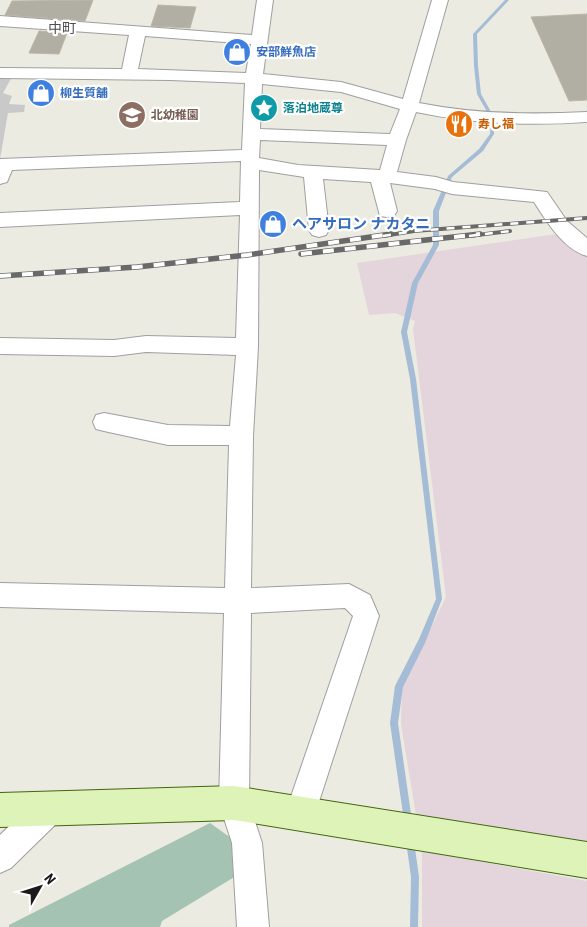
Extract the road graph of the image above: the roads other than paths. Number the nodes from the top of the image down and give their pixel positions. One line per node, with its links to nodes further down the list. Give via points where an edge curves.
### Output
1 (266, 0): 5 (street)
2 (440, 0): 9 (street)
3 (0, 21): 4 (street)
4 (138, 31): 5 (street); 7 (street)
5 (260, 40): 8 (street)
6 (0, 72): 7 (street)
7 (129, 75): 8 (street)
8 (254, 78): 9 (street, via 343,87); 11 (street)
9 (410, 106): 10 (street, via 490,119 535,121); 12 (street)
10 (587, 117)
11 (251, 134): 12 (street); 13 (street)
12 (397, 140): 15 (street)
13 (250, 158): 14 (street); 16 (street, via 4,164); 17 (street)
14 (313, 172): 15 (street); 20 (street)
15 (383, 177): 18 (street); 21 (street, via 452,188 540,196 556,222)
16 (0, 178)
17 (249, 208): 19 (street); 23 (street)
18 (387, 211)
19 (0, 220)
20 (319, 230)
21 (587, 249)
22 (0, 346): 23 (street, via 114,348 146,344)
23 (247, 347): 25 (street)
24 (104, 422): 25 (street, via 168,436)
25 (241, 436): 27 (street)
26 (0, 595): 27 (street)
27 (239, 601): 28 (street); 31 (street, via 349,596 361,604 366,616)
28 (234, 803): 29 (street); 31 (street); 34 (street, via 247,842)
29 (50, 808): 30 (street); 32 (street)
30 (0, 810)
31 (300, 814): 33 (street)
32 (0, 858)
33 (587, 860)
34 (253, 927)

